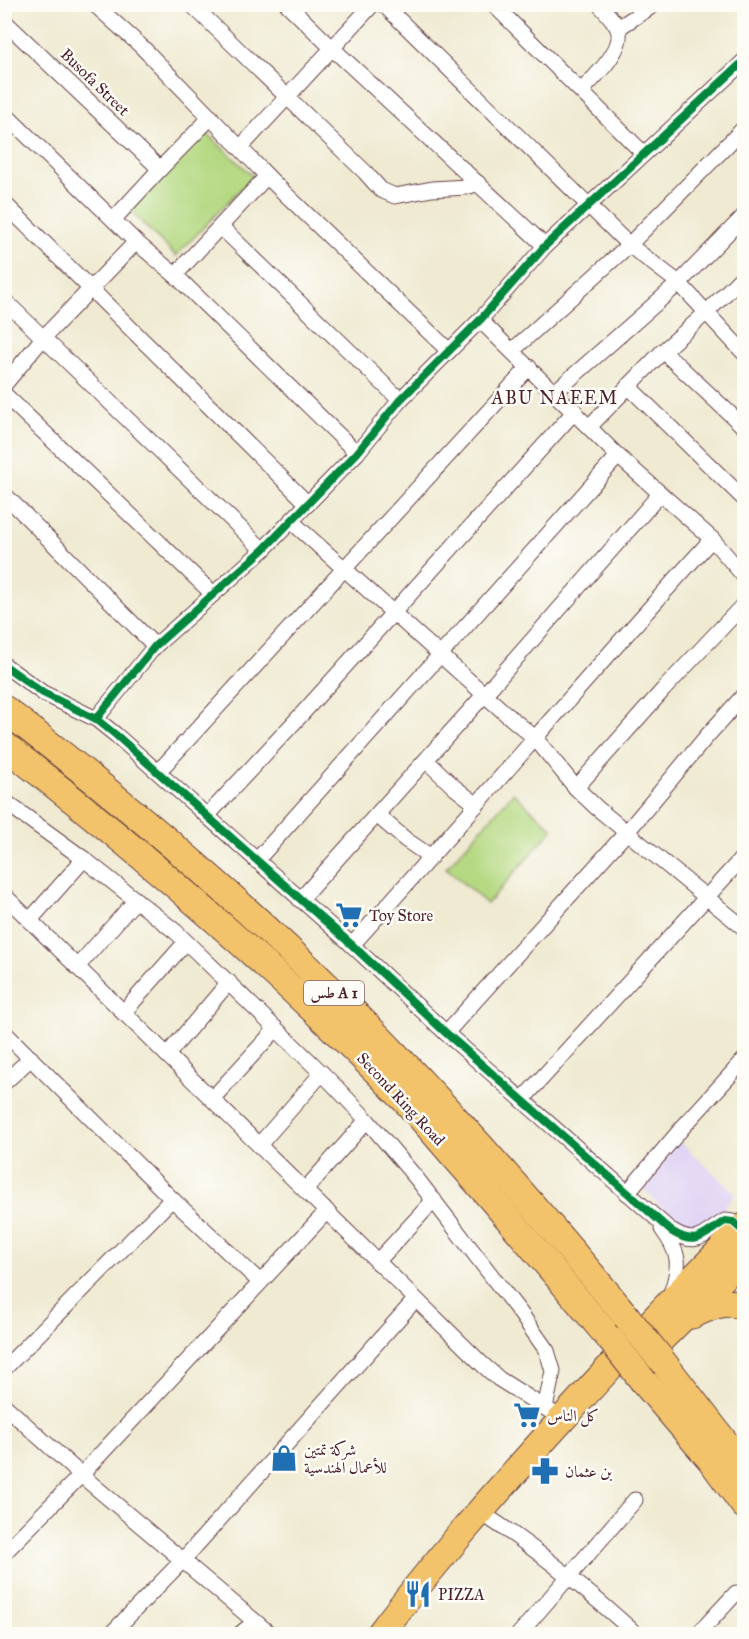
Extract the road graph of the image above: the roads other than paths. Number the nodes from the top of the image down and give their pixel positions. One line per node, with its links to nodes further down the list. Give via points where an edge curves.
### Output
1 (94, 4): 16 (street)
2 (191, 4): 14 (street)
3 (287, 4): 11 (street)
4 (372, 4): 11 (street)
5 (383, 4): 24 (street)
6 (493, 4): 13 (street)
7 (599, 4): 10 (street)
8 (656, 4): 10 (street)
9 (4, 21): 20 (street, Busofa Street)
10 (618, 28): 13 (street, via 617,44 605,68)
11 (332, 48): 14 (street); 22 (street)
12 (744, 61): 19 (street)
13 (582, 90): 19 (street)
14 (287, 97): 18 (street); 22 (street, via 387,194)
15 (4, 112): 26 (street)
16 (212, 117): 18 (street); 20 (street)
17 (744, 128): 29 (street)
18 (240, 148): 21 (street)
19 (644, 154): 24 (street)
20 (160, 169): 26 (street)
21 (267, 176): 27 (street); 41 (street)
22 (478, 183): 30 (street)
23 (4, 203): 34 (street)
24 (589, 207): 29 (street); 30 (street)
25 (744, 216): 33 (street)
26 (114, 219): 28 (street)
27 (221, 227): 31 (street); 48 (street)
28 (136, 242): 31 (street); 34 (street)
29 (629, 245): 33 (street); 40 (street)
30 (545, 246): 37 (street)
31 (174, 275): 52 (street)
32 (744, 275): 36 (street)
33 (679, 283): 36 (street); 46 (street)
34 (91, 288): 38 (street); 57 (street)
35 (4, 300): 38 (street)
36 (706, 313): 39 (street); 42 (street)
37 (480, 320): 40 (street); 41 (street)
38 (43, 338): 44 (street); 60 (street)
39 (742, 346)
40 (513, 350): 43 (street)
41 (449, 351): 48 (street)
42 (663, 351): 45 (street); 51 (street)
43 (529, 367): 46 (street); 61 (street)
44 (4, 386)
45 (628, 386): 50 (street); 56 (street)
46 (555, 392): 49 (street)
47 (4, 394): 63 (street)
48 (399, 399): 52 (street)
49 (575, 411): 50 (street); 65 (street)
50 (590, 426): 53 (street)
51 (744, 427)
52 (357, 453): 57 (street)
53 (618, 456): 55 (street); 67 (street)
54 (4, 494): 66 (street)
55 (660, 494): 59 (street); 69 (street)
56 (744, 499)
57 (308, 504): 58 (street)
58 (291, 521): 60 (street); 61 (street)
59 (712, 539): 62 (street); 73 (street)
60 (263, 550): 63 (street)
61 (344, 570): 65 (street); 76 (street)
62 (744, 576)
63 (213, 594): 66 (street)
64 (744, 604): 77 (street)
65 (393, 612): 67 (street); 81 (street)
66 (155, 646): 72 (street)
67 (441, 656): 69 (street); 86 (street)
68 (4, 665): 72 (street, via 43,693)
69 (484, 695): 73 (street); 75 (street)
70 (744, 695): 82 (street)
71 (4, 709): 125 (highway, Second Ring Road / طس A 1, bridge, via 84,771 285,946 365,1024 521,1192 626,1316)
72 (96, 719): 76 (street)
73 (536, 738): 77 (street); 79 (street)
74 (4, 745): 128 (highway, Second Ring Road / طس A 1, bridge, via 173,882 266,965 403,1098 498,1204)
75 (426, 760): 79 (street); 80 (street)
76 (158, 772): 81 (street)
77 (576, 788): 82 (street)
78 (4, 801): 85 (street)
79 (477, 805): 84 (street)
80 (377, 815): 84 (street); 90 (street)
81 (207, 816): 86 (street)
82 (626, 833): 88 (street); 100 (street)
83 (744, 856): 88 (street)
84 (431, 857): 94 (street)
85 (84, 859): 89 (street); 91 (street)
86 (256, 861): 90 (street)
87 (4, 895): 91 (street)
88 (708, 896): 92 (street); 107 (street)
89 (136, 900): 93 (street); 95 (street)
90 (300, 900): 94 (street)
91 (30, 920): 95 (street)
92 (744, 928)
93 (186, 942): 96 (street); 97 (street)
94 (352, 945): 100 (street)
95 (77, 967): 97 (street)
96 (229, 982): 98 (street); 101 (street)
97 (123, 1013): 101 (street)
98 (276, 1029): 104 (street); 106 (street)
99 (4, 1032): 102 (street)
100 (446, 1033): 107 (street)
101 (167, 1055): 106 (street)
102 (31, 1058): 105 (street); 112 (street)
103 (744, 1060): 111 (street)
104 (322, 1073): 108 (street); 109 (street)
105 (4, 1083)
106 (212, 1099): 109 (street)
107 (522, 1100): 111 (street)
108 (367, 1120): 110 (street); 113 (street)
109 (259, 1145): 110 (street)
110 (305, 1190): 114 (street)
111 (627, 1193): 115 (street)
112 (172, 1199): 118 (street); 122 (street)
113 (434, 1200): 117 (street); 124 (street, via 547,1351)
114 (327, 1212): 117 (street); 118 (street)
115 (651, 1215): 116 (street, via 677,1235 691,1240 725,1221 733,1222); 121 (street, via 670,1240 678,1260)
116 (744, 1238): 121 (highway)
117 (377, 1262): 119 (street)
118 (260, 1282): 126 (street)
119 (415, 1300): 124 (street, via 499,1379); 131 (street)
120 (744, 1306): 121 (highway, via 725,1302)
121 (672, 1314): 124 (highway, via 622,1378)
122 (4, 1369)
123 (4, 1405): 126 (street)
124 (559, 1417): 129 (highway, via 533,1470); 138 (highway, via 447,1548)
125 (744, 1467)
126 (81, 1475): 130 (street); 131 (street)
127 (635, 1500): 132 (street)
128 (744, 1504)
129 (486, 1516): 132 (street); 139 (highway)
130 (4, 1553)
131 (183, 1560): 134 (street); 135 (street)
132 (568, 1575): 140 (street); 141 (street)
133 (736, 1593): 142 (street)
134 (255, 1622): 136 (street); 137 (street)
135 (111, 1635)
136 (240, 1635)
137 (270, 1635)
138 (380, 1635)
139 (394, 1635)
140 (519, 1635)
141 (636, 1635)
142 (698, 1635)

